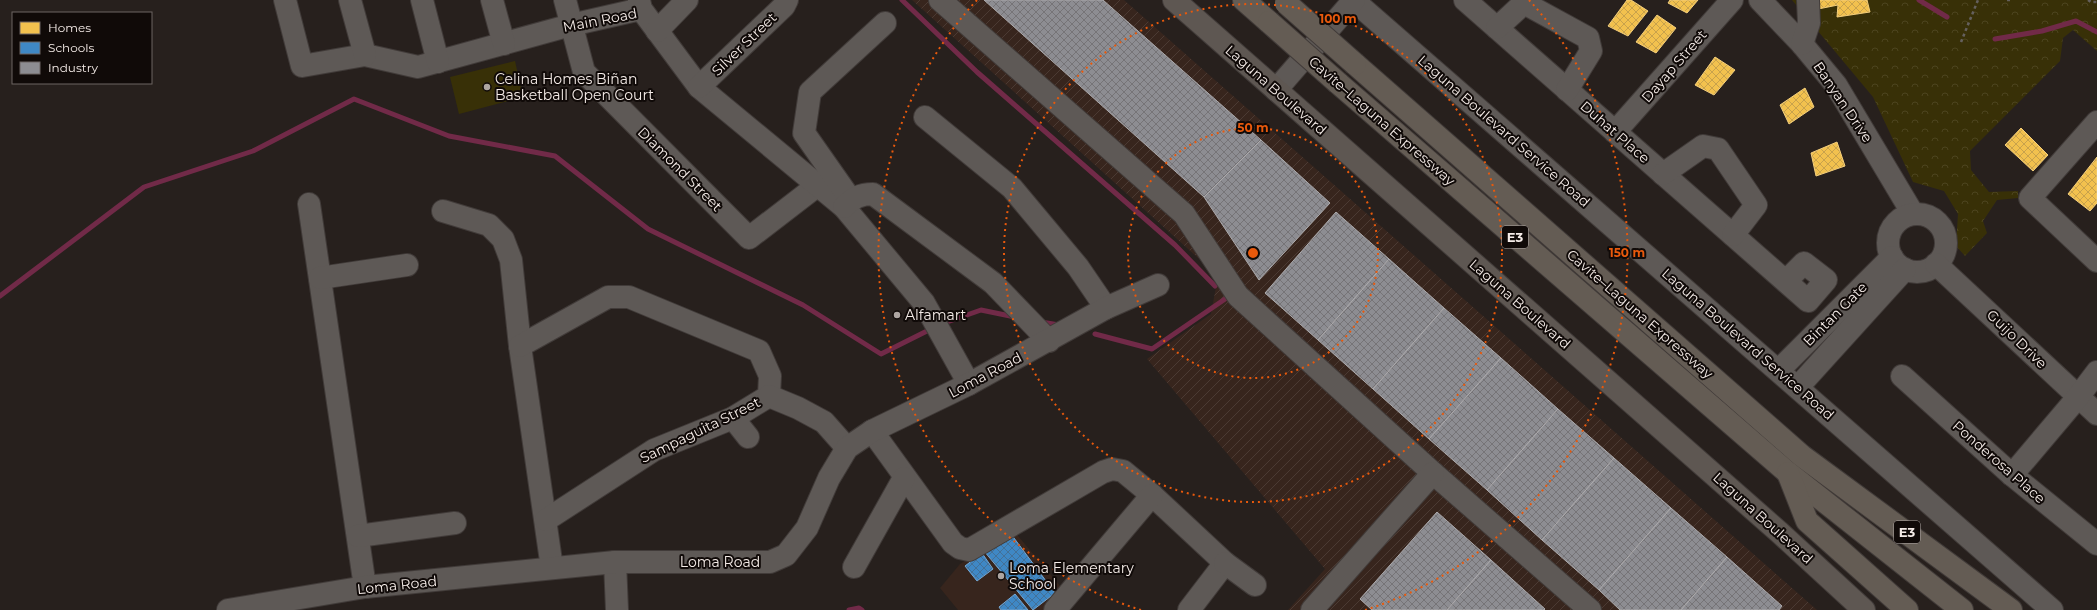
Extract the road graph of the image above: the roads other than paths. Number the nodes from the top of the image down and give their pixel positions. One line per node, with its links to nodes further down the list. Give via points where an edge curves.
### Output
1 (285, 0): 24 (street, Main Road, via 302,66)
2 (350, 0): 24 (street)
3 (422, 0): 25 (street)
4 (492, 0): 22 (street)
5 (565, 0): 19 (street)
6 (687, 0): 21 (street)
7 (787, 0): 26 (street, Silver Street, via 784,6)
8 (940, 0): 61 (street, via 1184,214 1238,296)
9 (1174, 0): 27 (main road, Laguna Boulevard)
10 (1244, 0): 60 (highway, Cavite–Laguna Expressway / E3, bridge)
11 (1354, 0): 27 (street); 48 (street, Laguna Boulevard Service Road)
12 (1465, 0): 20 (street, Duhat Place)
13 (1732, 0): 31 (street, Dayap Street)
14 (1760, 0): 23 (street, Banyan Drive)
15 (1808, 0): 23 (street, via 1809,23)
16 (1284, 1): 84 (highway, Cavite–Laguna Expressway / E3, bridge, via 1802,456)
17 (640, 5): 19 (street, Main Road); 21 (street, Main Road)
18 (885, 23): 33 (street, via 810,92 804,133)
19 (572, 25): 22 (street, Main Road); 33 (street, Diamond Street, via 584,72 750,238)
20 (1497, 28): 28 (street, Duhat Place); 28 (street, via 1524,3 1588,38 1591,51)
21 (657, 31): 26 (street, Main Road)
22 (504, 44): 25 (street, Main Road)
23 (1802, 44): 36 (street, Banyan Drive, via 1836,86)
24 (365, 55): 25 (street, Main Road, via 418,68)
25 (438, 62)
26 (699, 87): 33 (street, Main Road)
27 (1276, 90): 81 (main road, Laguna Boulevard, via 1779,532)
28 (1567, 90): 31 (street, Duhat Place)
29 (925, 117): 45 (street, via 1012,188 1078,267)
30 (2097, 122): 38 (street, via 2030,198)
31 (1615, 132): 32 (street, Duhat Place)
32 (1663, 174): 37 (street, Duhat Place); 37 (street, Duhat Place, via 1704,146 1718,149 1756,205)
33 (836, 196): 46 (street, via 873,194 993,283); 51 (street, via 924,303)
34 (309, 204): 42 (street)
35 (443, 212): 47 (street, via 489,225 503,239 511,260)
36 (1912, 214): 39 (street, via 1904,217 1891,230 1888,239); 40 (street, via 1933,219 1943,230 1944,252)
37 (1733, 235): 43 (street, Duhat Place)
38 (2097, 261)
39 (1898, 263): 40 (street, via 1921,271); 48 (street, Bintan Gate); 52 (street, Bintan Gate)
40 (1936, 264): 54 (street, Guijo Drive)
41 (407, 265): 42 (street)
42 (320, 278): 67 (street)
43 (1786, 281)
44 (1158, 285): 45 (street, Loma Road)
45 (1106, 308): 46 (street, Loma Road)
46 (1049, 341): 51 (street, Loma Road)
47 (520, 346): 53 (street, Sampaguita Street, via 608,297 629,297 758,351 770,376); 65 (street)
48 (1779, 370): 52 (street, Laguna Boulevard Service Road)
49 (2097, 372): 54 (street)
50 (1902, 376): 62 (street, Ponderosa Place)
51 (969, 384): 57 (street, Loma Road)
52 (1798, 387): 85 (street, Laguna Boulevard Service Road)
53 (769, 396): 56 (street, Sampaguita Street); 59 (street, via 824,422)
54 (2078, 398): 55 (street, Guijo Drive); 62 (street)
55 (2097, 414)
56 (733, 418): 58 (street); 65 (street, Sampaguita Street, via 654,450)
57 (872, 431): 59 (street, Loma Road); 63 (street)
58 (748, 437)
59 (847, 448): 69 (street, Loma Road, via 829,478 807,528 786,555 770,562)
60 (1787, 472): 82 (highway, via 1807,521); 83 (highway, Cavite–Laguna Expressway / E3)
61 (1433, 473): 79 (street); 80 (street)
62 (2012, 475): 68 (street, Ponderosa Place)
63 (904, 478): 64 (street, via 952,543 969,550 1112,469 1123,471); 71 (street)
64 (1152, 495): 70 (street); 77 (street)
65 (546, 520): 72 (street)
66 (455, 523): 67 (street)
67 (358, 536): 74 (street)
68 (2097, 544)
69 (615, 562): 72 (street, Loma Road); 76 (street)
70 (1225, 563): 73 (street); 78 (street)
71 (854, 567)
72 (552, 568): 74 (street, Loma Road)
73 (1255, 585)
74 (365, 588): 75 (street, Loma Road)
75 (228, 610)
76 (617, 610)
77 (1054, 610)
78 (1189, 610)
79 (1312, 610)
80 (1590, 610)
81 (1864, 610)
82 (1907, 610)
83 (1962, 610)
84 (2011, 610)
85 (2052, 610)

